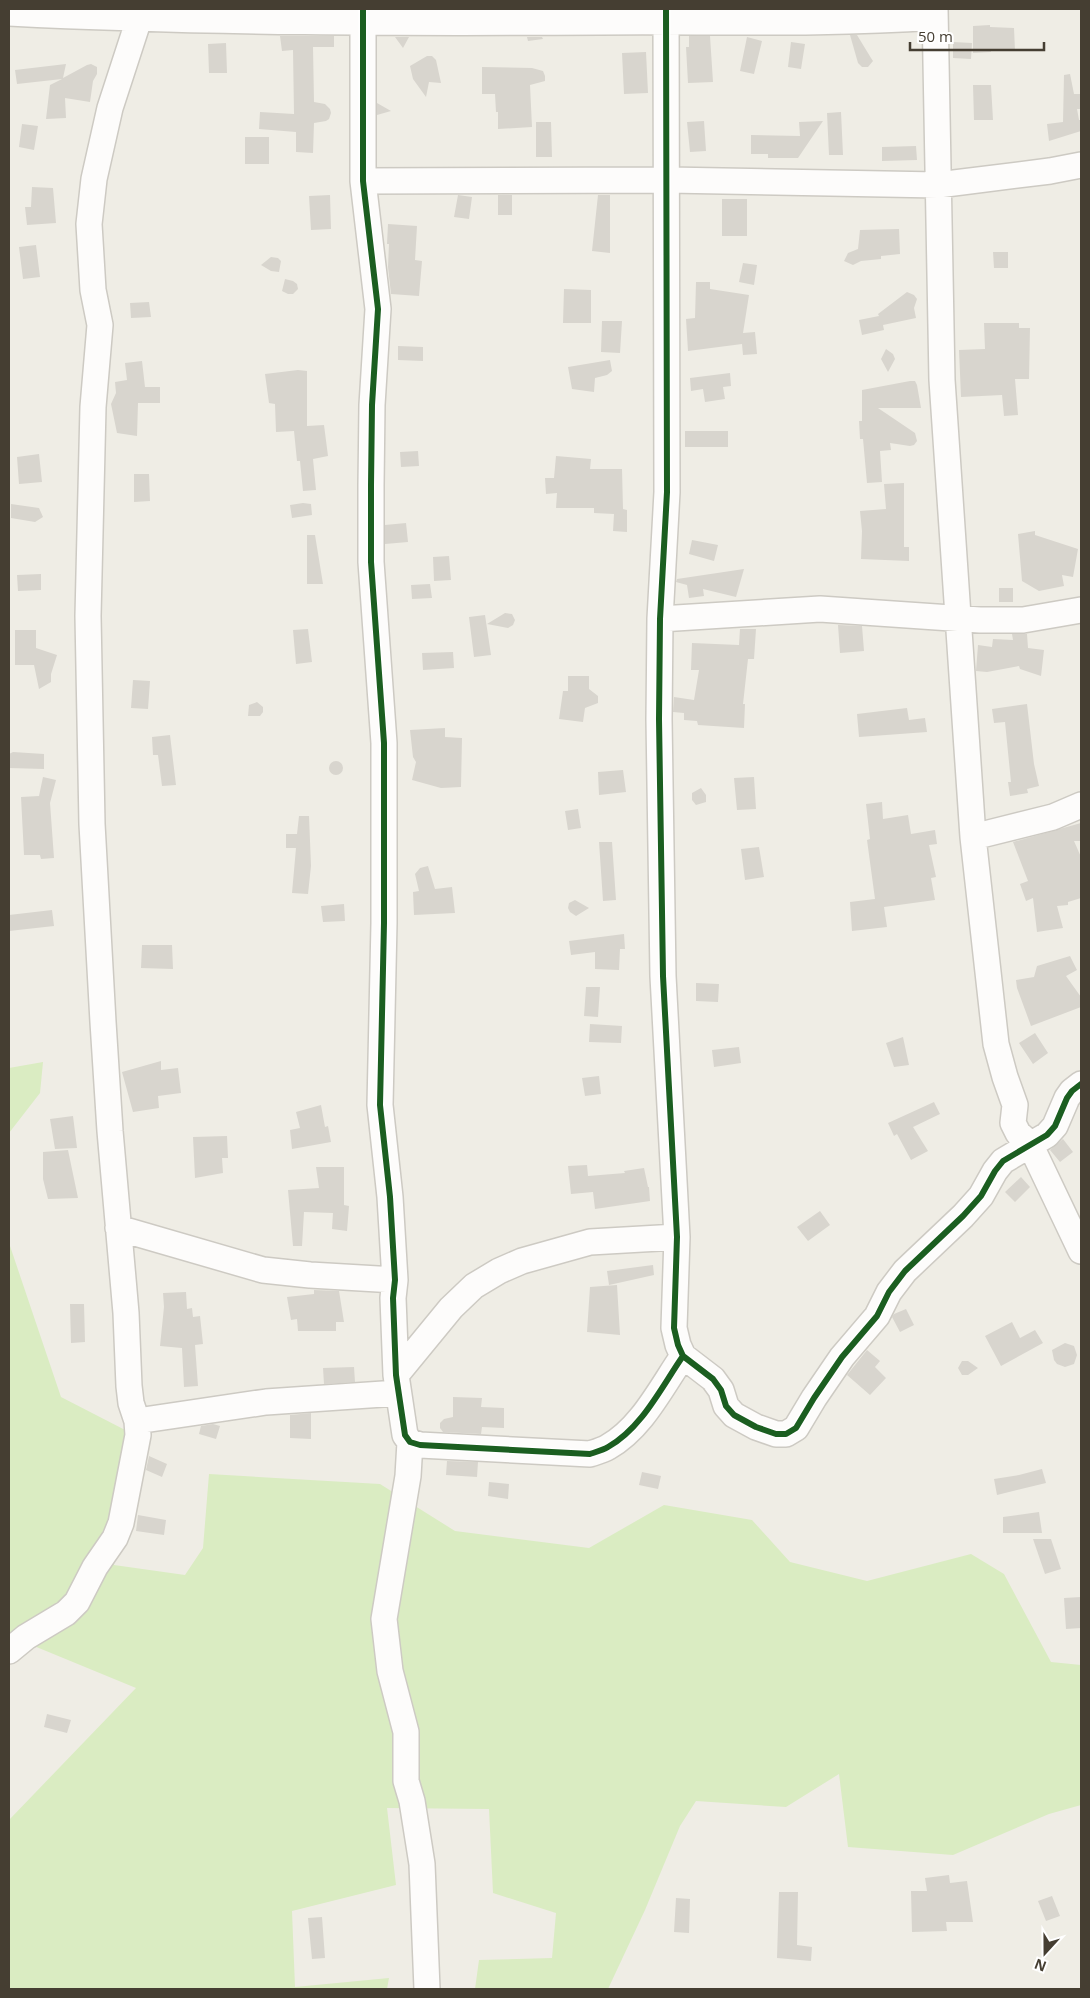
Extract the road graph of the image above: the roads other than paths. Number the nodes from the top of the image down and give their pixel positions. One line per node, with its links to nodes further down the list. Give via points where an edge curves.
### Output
1 (9, 13): 5 (street)
2 (935, 13): 3 (street, via 864,22 810,23); 9 (street)
3 (667, 15): 4 (street); 7 (street)
4 (363, 16): 5 (street); 8 (street)
5 (139, 19): 17 (street, via 110,108 94,179 89,224 93,290 100,324 93,407 88,616 92,824)
6 (1081, 165): 9 (street)
7 (668, 180): 8 (street); 9 (street); 12 (street, via 667,492)
8 (363, 181): 20 (street, via 378,309 370,486 371,562 384,743 380,1105)
9 (938, 185): 11 (street, via 942,380)
10 (1081, 610): 11 (street, via 1023,620)
11 (959, 618): 12 (street, via 820,609); 14 (street)
12 (660, 619): 18 (street, via 663,976)
13 (1081, 805): 14 (street, via 1053,817)
14 (974, 837): 16 (street, via 996,1044 1015,1105 1013,1123)
15 (1081, 1084): 16 (street, via 1067,1098 1055,1126 1047,1135)
16 (1030, 1144): 19 (street); 21 (street, via 1003,1161 981,1196 905,1271 877,1316 842,1356 796,1428 786,1434 776,1434 734,1415 713,1379)
17 (118, 1228): 20 (street, via 263,1270); 23 (street, via 129,1386)
18 (677, 1237): 21 (street, via 674,1328); 22 (street, via 590,1242 498,1271 474,1286 451,1308)
19 (1081, 1250)
20 (395, 1280): 22 (street)
21 (683, 1356): 24 (street, via 625,1434 590,1454)
22 (397, 1384): 23 (street); 24 (street, via 405,1435)
23 (137, 1421): 25 (street, via 138,1436 121,1523 115,1538 77,1602)
24 (410, 1442): 26 (street, via 408,1476 384,1619 390,1671 406,1732 406,1780 422,1864)
25 (9, 1651)
26 (427, 1989)

